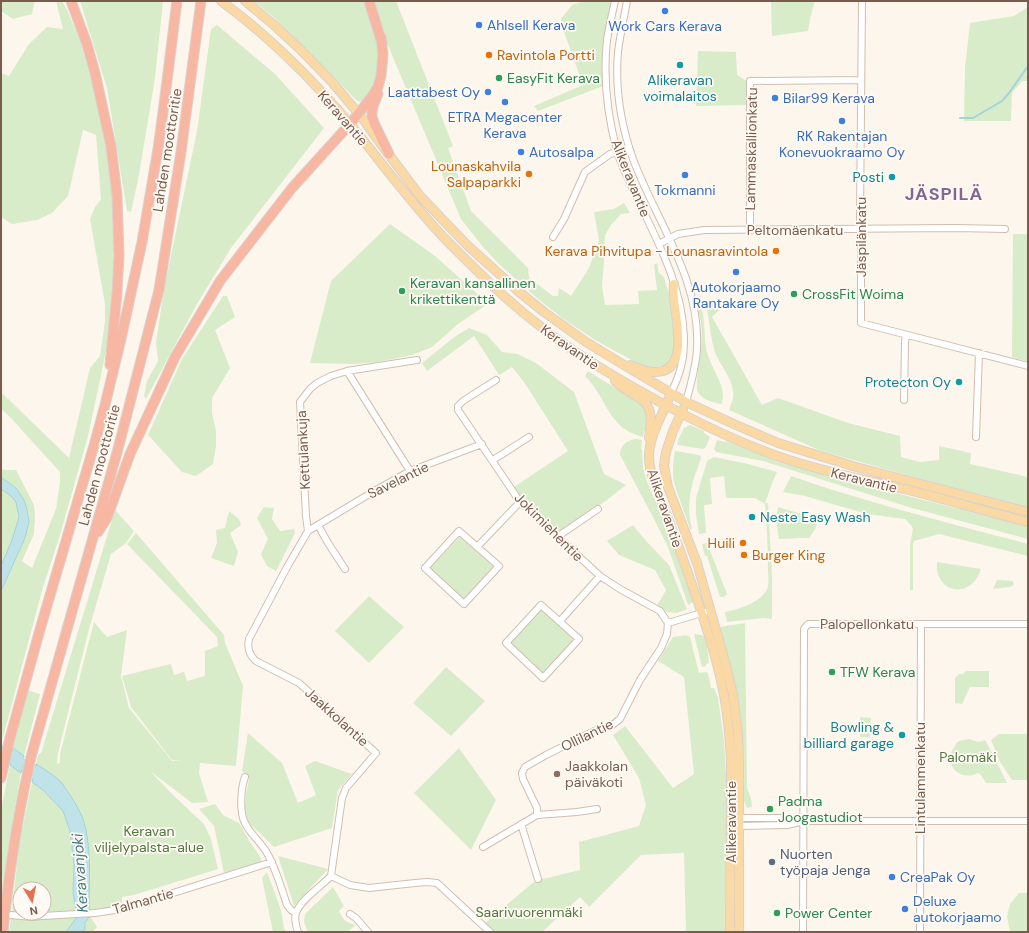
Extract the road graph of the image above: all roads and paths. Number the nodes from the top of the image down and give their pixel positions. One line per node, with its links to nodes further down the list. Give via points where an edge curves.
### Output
1 (71, 1): 35 (highway, via 97,79 111,146 117,196 117,294)
2 (177, 1): 35 (highway, Lahden moottoritie, via 161,127 143,234)
3 (202, 1): 51 (highway, Lahden moottoritie, via 159,290)
4 (221, 1): 13 (main road, Keravantie, via 265,36 298,67)
5 (245, 1): 12 (main road, Keravantie, via 301,50)
6 (369, 1): 10 (highway)
7 (614, 1): 15 (street, Alikeravantie, via 605,79 610,121)
8 (627, 1): 14 (street, Alikeravantie, via 618,53 618,88)
9 (862, 1): 11 (street, Jäspilänkatu)
10 (381, 37): 12 (highway, via 383,54 378,87); 16 (highway, via 386,56 386,74 373,106 372,116)
11 (861, 80): 17 (street, Lammaskallionkatu, via 750,81); 18 (street, Jäspilänkatu)
12 (358, 114): 13 (highway); 16 (main road, Keravantie)
13 (350, 124): 30 (main road, Keravantie, via 416,207 470,264 537,325); 51 (highway, via 292,188 220,281 175,357 130,454 107,518)
14 (630, 150): 15 (street); 21 (street, Alikeravantie)
15 (618, 152): 20 (street, via 610,154 585,172 564,219); 22 (street, Alikeravantie)
16 (389, 154): 26 (main road, Keravantie, via 420,196 491,267 544,312)
17 (750, 230): 18 (street, Peltomäenkatu); 21 (street, Peltomäenkatu, via 704,230)
18 (860, 230): 19 (street, Peltomäenkatu); 24 (street, Jäspilänkatu, via 861,323)
19 (1005, 230)
20 (552, 237)
21 (669, 238): 22 (street, Peltomäenkatu); 34 (street, Alikeravantie, via 690,290 697,327 695,369)
22 (659, 244): 23 (street, Alikeravantie)
23 (674, 284): 26 (main road, via 678,343 677,353 670,367 662,371 648,372); 32 (street, Alikeravantie, via 682,314 684,344 682,362)
24 (906, 335): 25 (street, Jäspilänkatu); 33 (street)
25 (979, 353): 28 (street, Jäspilänkatu); 39 (street)
26 (612, 358): 32 (main road, Keravantie)
27 (417, 360): 29 (street, Kettulankuja)
28 (1028, 366)
29 (347, 371): 43 (street); 49 (street, Kettulankuja, via 317,383 300,402)
30 (604, 371): 36 (main road, Keravantie); 41 (main road, via 622,387 642,399 650,410)
31 (496, 380): 40 (street, Jokimiehentie, via 458,406 458,410)
32 (672, 393): 34 (main road, Keravantie); 36 (main road, Alikeravantie)
33 (904, 400)
34 (686, 402): 37 (main road, Alikeravantie); 46 (main road, Keravantie, via 778,443 856,467)
35 (105, 405): 62 (highway, Lahden moottoritie, via 39,633)
36 (666, 406): 37 (main road, Keravantie); 41 (main road, Alikeravantie, via 654,433)
37 (681, 413): 47 (main road, Keravantie, via 748,445 785,459); 55 (main road, Alikeravantie, via 668,445 664,466 668,487)
38 (529, 437): 42 (street)
39 (976, 437)
40 (482, 444): 42 (street, Jokimiehentie); 43 (street, Savelantie)
41 (649, 453): 56 (main road, Alikeravantie, via 654,481)
42 (492, 460): 44 (street, Jokimiehentie)
43 (410, 471): 48 (street, Savelantie)
44 (520, 502): 50 (street, Jokimiehentie); 52 (street)
45 (598, 509): 50 (street)
46 (1028, 512)
47 (1028, 522)
48 (318, 525): 49 (street, Jaakkolantie); 53 (street)
49 (308, 531): 73 (street, Jaakkolantie, via 248,645 256,661 300,683 376,753 346,788 342,798)
50 (557, 537): 54 (street, Jokimiehentie)
51 (92, 542): 78 (highway, Lahden moottoritie, via 25,783 14,843)
52 (477, 547): 52 (street, via 459,531 425,568 464,604 499,566)
53 (345, 568)
54 (600, 576): 57 (street); 58 (street, Jokimiehentie, via 660,611)
55 (711, 610): 56 (street); 69 (main road, Alikeravantie, via 733,694 738,734)
56 (702, 613): 58 (street); 65 (main road, Alikeravantie, via 714,654 730,734)
57 (560, 622): 57 (street, via 541,605 506,643 543,678 579,639)
58 (668, 623): 64 (street, Ollilantie, via 667,634 661,648 620,718 611,726 594,731 525,767 523,779 537,808)
59 (921, 624): 60 (street, Palopellonkatu); 66 (street, Palopellonkatu, via 808,624 804,629); 67 (street, Lintulammenkatu)
60 (1028, 624)
61 (245, 777): 72 (street, via 242,784 244,822)
62 (1, 778)
63 (597, 809): 64 (street)
64 (537, 815): 70 (street)
65 (731, 821): 69 (street); 82 (main road, Alikeravantie)
66 (803, 821): 67 (street); 69 (street, via 787,825); 84 (street)
67 (920, 821): 68 (street); 85 (street, Lintulammenkatu)
68 (1028, 821)
69 (739, 822): 83 (main road, Alikeravantie)
70 (521, 824): 71 (street); 74 (street)
71 (483, 847)
72 (272, 862): 75 (street, via 287,905); 77 (street, Talmantie, via 122,909 32,917)
73 (332, 876): 75 (street, via 308,897); 81 (street, via 350,885 369,888 437,883)
74 (538, 878)
75 (296, 913): 79 (street)
76 (350, 914): 80 (street)
77 (11, 915)
78 (3, 932)
79 (298, 932)
80 (368, 932)
81 (490, 932)
82 (730, 932)
83 (739, 932)
84 (804, 932)
85 (920, 932)

